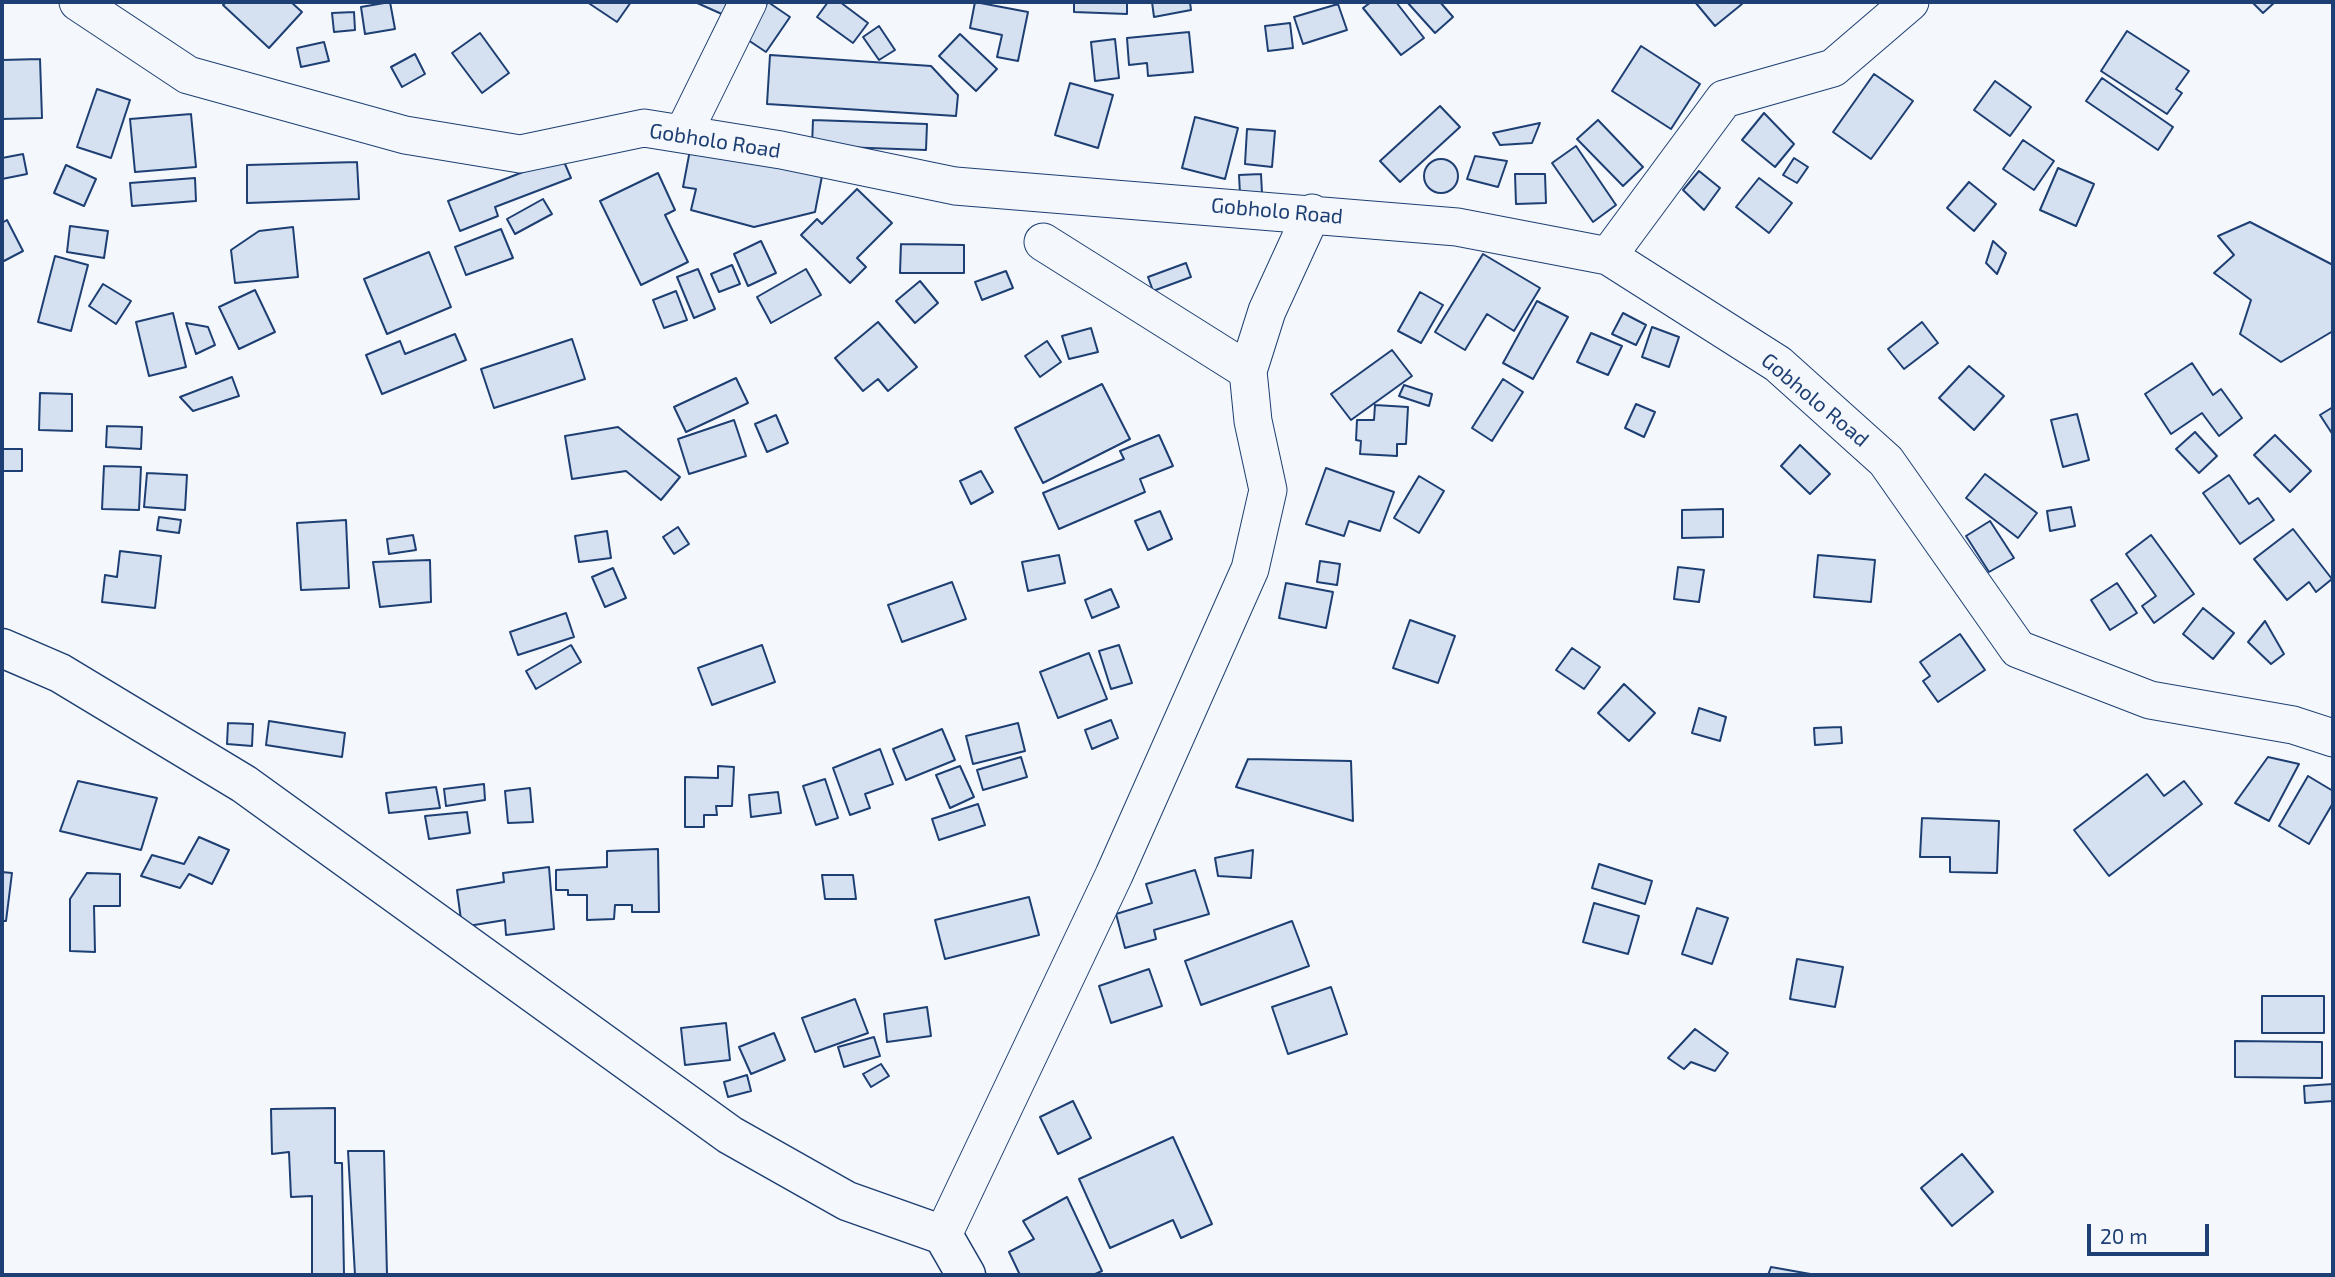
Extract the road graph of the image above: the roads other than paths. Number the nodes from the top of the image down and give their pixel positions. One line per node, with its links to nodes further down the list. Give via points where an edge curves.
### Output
1 (78, 2): 4 (street, Gobholo Road, via 188,75 405,135 520,154 644,128)
2 (748, 2): 4 (street)
3 (1910, 2): 7 (street, via 1833,68 1724,99)
4 (683, 134): 5 (street, Gobholo Road, via 955,186)
5 (1312, 213): 7 (street, Gobholo Road, via 1457,226); 8 (street, via 1267,312)
6 (1043, 242): 8 (street)
7 (1608, 256): 10 (street, Gobholo Road, via 1778,364 1886,461 2018,649 2150,700 2293,725)
8 (1248, 371): 11 (street, via 1268,490 1250,569 1114,875)
9 (2, 648): 11 (street, via 60,673 244,784 730,1135 847,1201)
10 (2333, 738)
11 (943, 1234): 12 (street)
12 (966, 1275)

